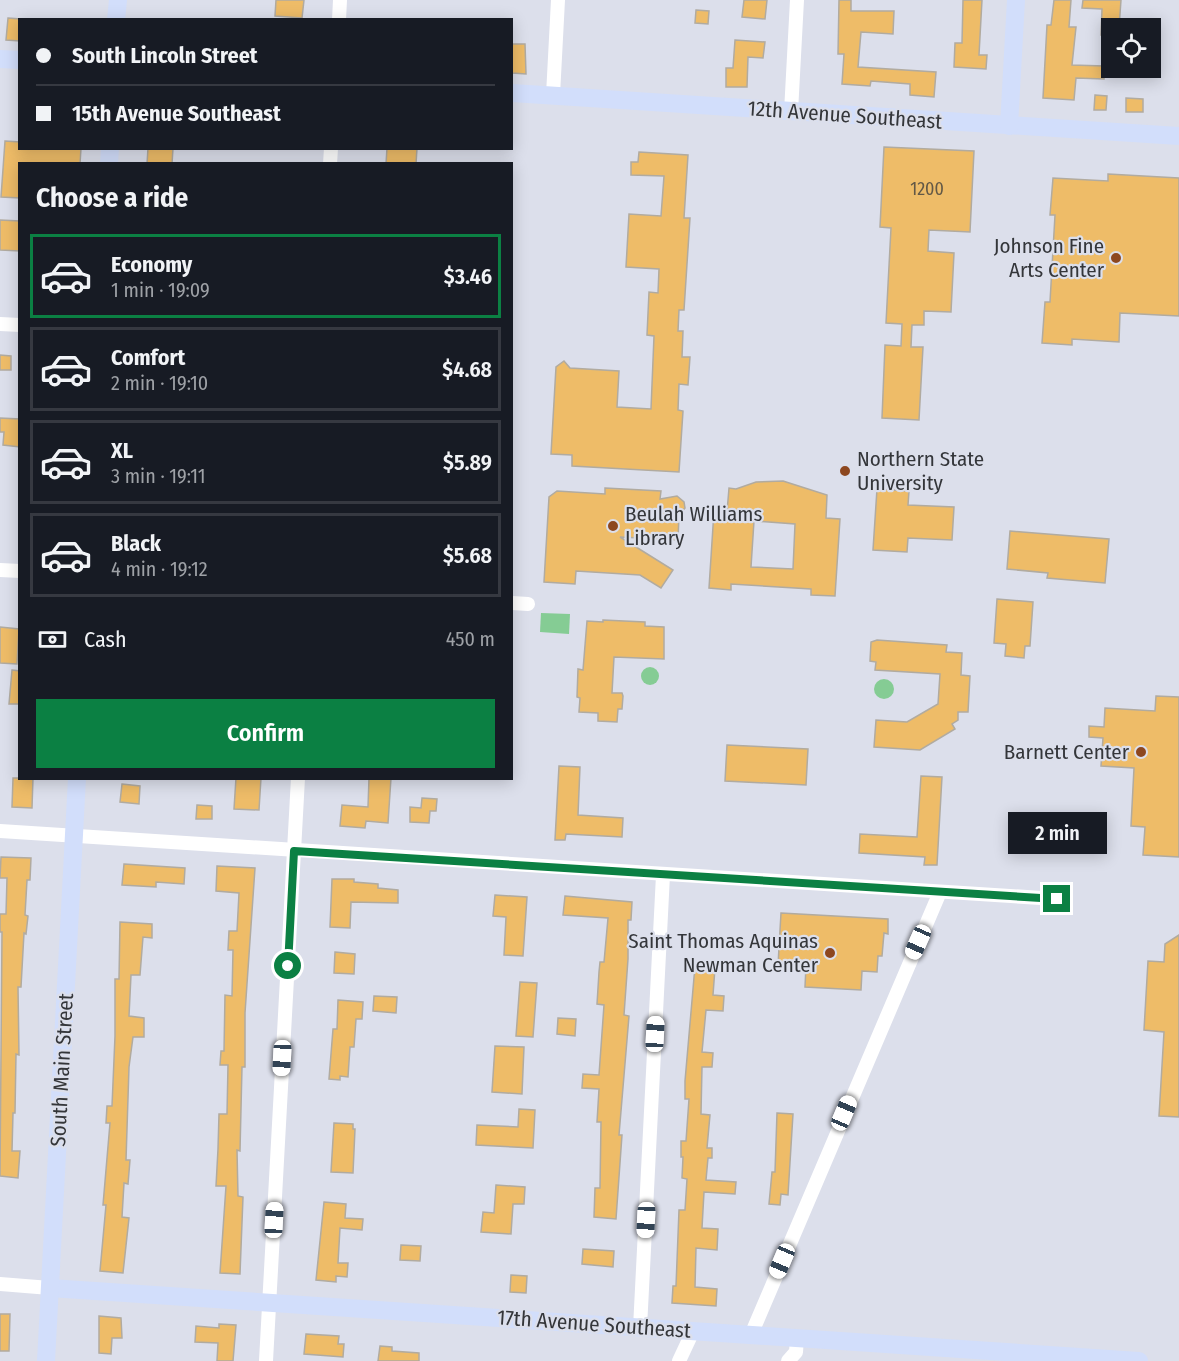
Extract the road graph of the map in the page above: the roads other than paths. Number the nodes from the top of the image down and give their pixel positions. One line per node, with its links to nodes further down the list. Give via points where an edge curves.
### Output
1 (118, 0): 6 (street)
2 (340, 0): 7 (street)
3 (558, 0): 11 (street)
4 (797, 0): 12 (street)
5 (1016, 0): 13 (street)
6 (116, 18)
7 (339, 18)
8 (0, 59): 9 (street)
9 (18, 60)
10 (513, 93): 11 (street, 12th Avenue Southeast)
11 (553, 95): 12 (street, 12th Avenue Southeast)
12 (791, 112): 13 (street, 12th Avenue Southeast)
13 (1009, 126): 14 (street, 12th Avenue Southeast)
14 (1179, 136)
15 (0, 324): 16 (street)
16 (18, 325)
17 (0, 570): 18 (street)
18 (18, 571)
19 (513, 603): 20 (street)
20 (528, 604)
21 (77, 780): 24 (street, South Main Street)
22 (298, 780): 25 (street)
23 (0, 831): 24 (street)
24 (74, 836): 25 (street); 30 (street, South Main Street)
25 (294, 851): 26 (street); 31 (street)
26 (663, 875): 27 (street); 32 (street)
27 (940, 892): 28 (street); 34 (street)
28 (1057, 899)
29 (0, 1284): 30 (street)
30 (50, 1288): 31 (street, 17th Avenue Southeast); 36 (street, South Main Street)
31 (269, 1302): 32 (street, 17th Avenue Southeast); 37 (street)
32 (640, 1328): 33 (street, 17th Avenue Southeast)
33 (693, 1331): 34 (street, 17th Avenue Southeast); 38 (street)
34 (751, 1335): 35 (street, 17th Avenue Southeast)
35 (797, 1338): 39 (street, via 796,1352); 40 (street, 17th Avenue Southeast)
36 (46, 1361)
37 (266, 1361)
38 (679, 1361)
39 (788, 1361)
40 (1139, 1361)

